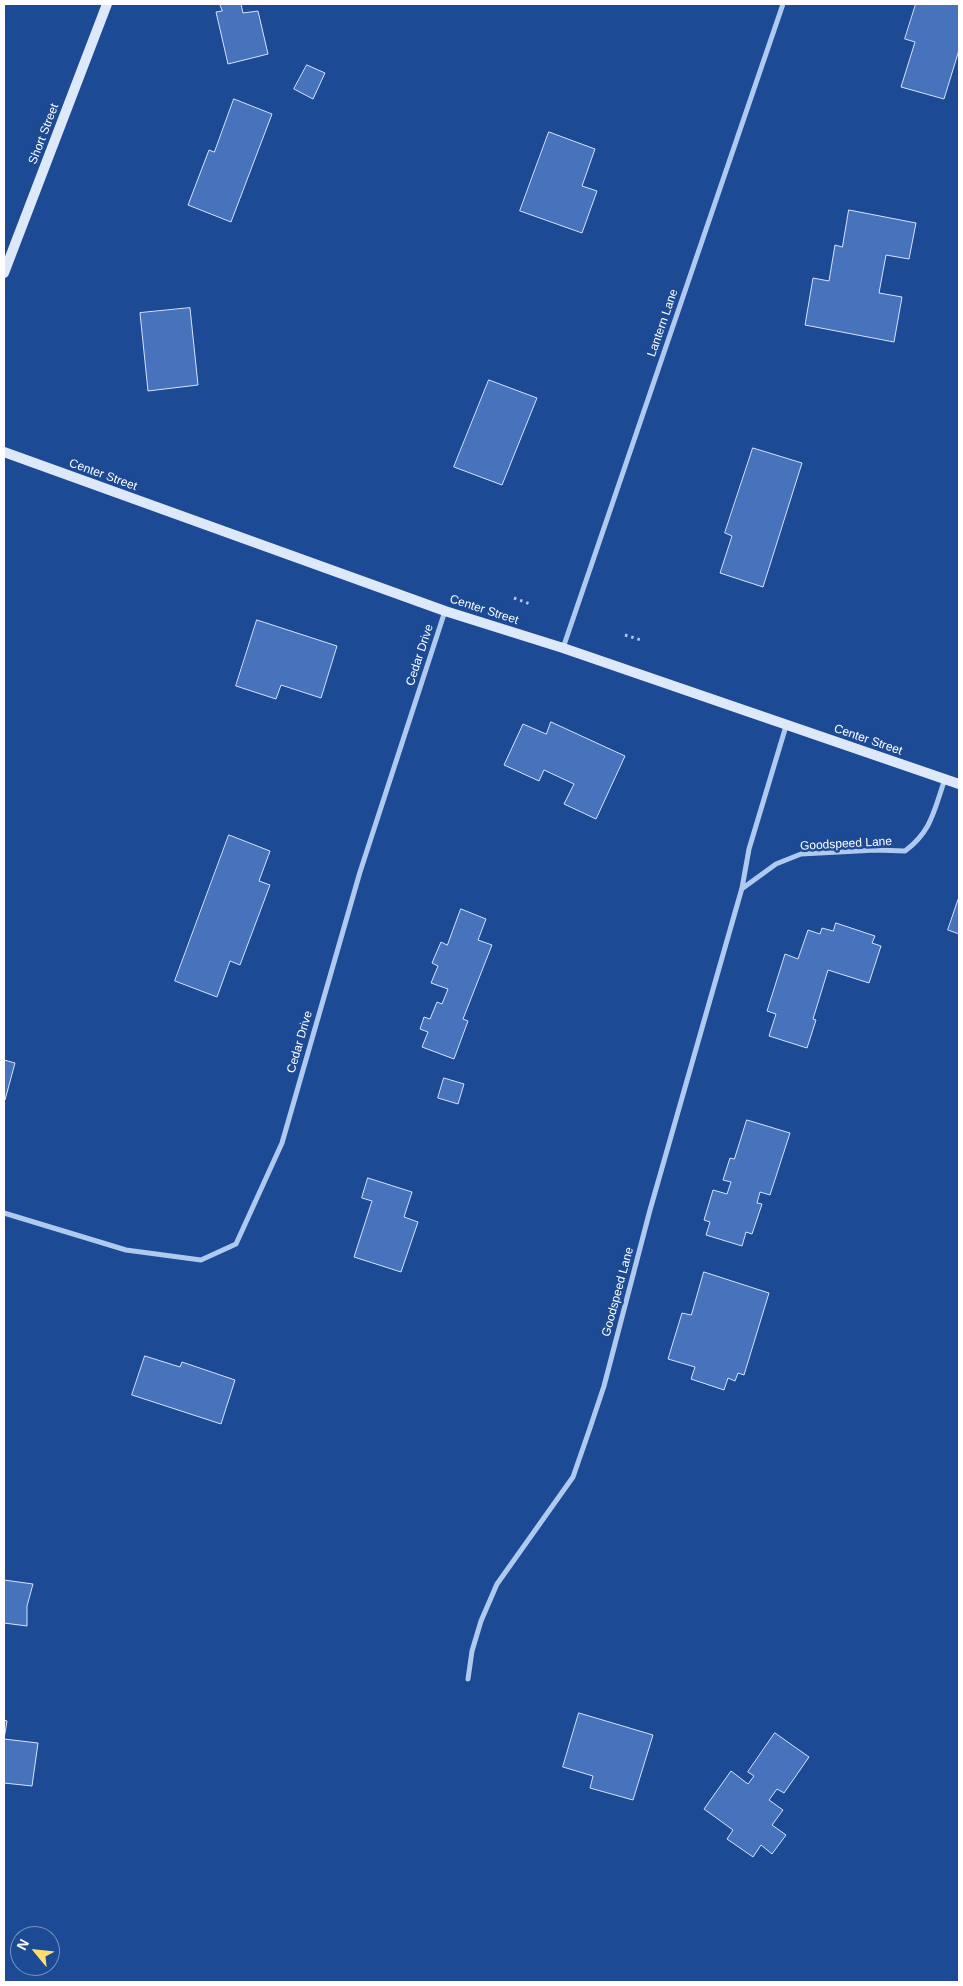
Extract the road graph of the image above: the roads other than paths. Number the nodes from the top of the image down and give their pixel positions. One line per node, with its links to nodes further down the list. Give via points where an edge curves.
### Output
1 (106, 4): 3 (main road, Short Street)
2 (783, 4): 6 (street, Lantern Lane)
3 (4, 273)
4 (4, 452): 5 (main road, Center Street)
5 (445, 611): 6 (main road, Center Street); 11 (street, Cedar Drive, via 360,872 282,1143 236,1244 201,1260 126,1250)
6 (562, 648): 7 (main road, Center Street)
7 (786, 726): 8 (main road, Center Street); 10 (street, Goodspeed Lane, via 749,849)
8 (945, 779): 9 (main road, Center Street); 10 (street, Goodspeed Lane, via 928,827 905,851 801,854 776,864)
9 (959, 784)
10 (742, 888): 12 (street, Goodspeed Lane, via 590,1428 573,1477 497,1584 479,1628)
11 (4, 1213)
12 (468, 1679)

